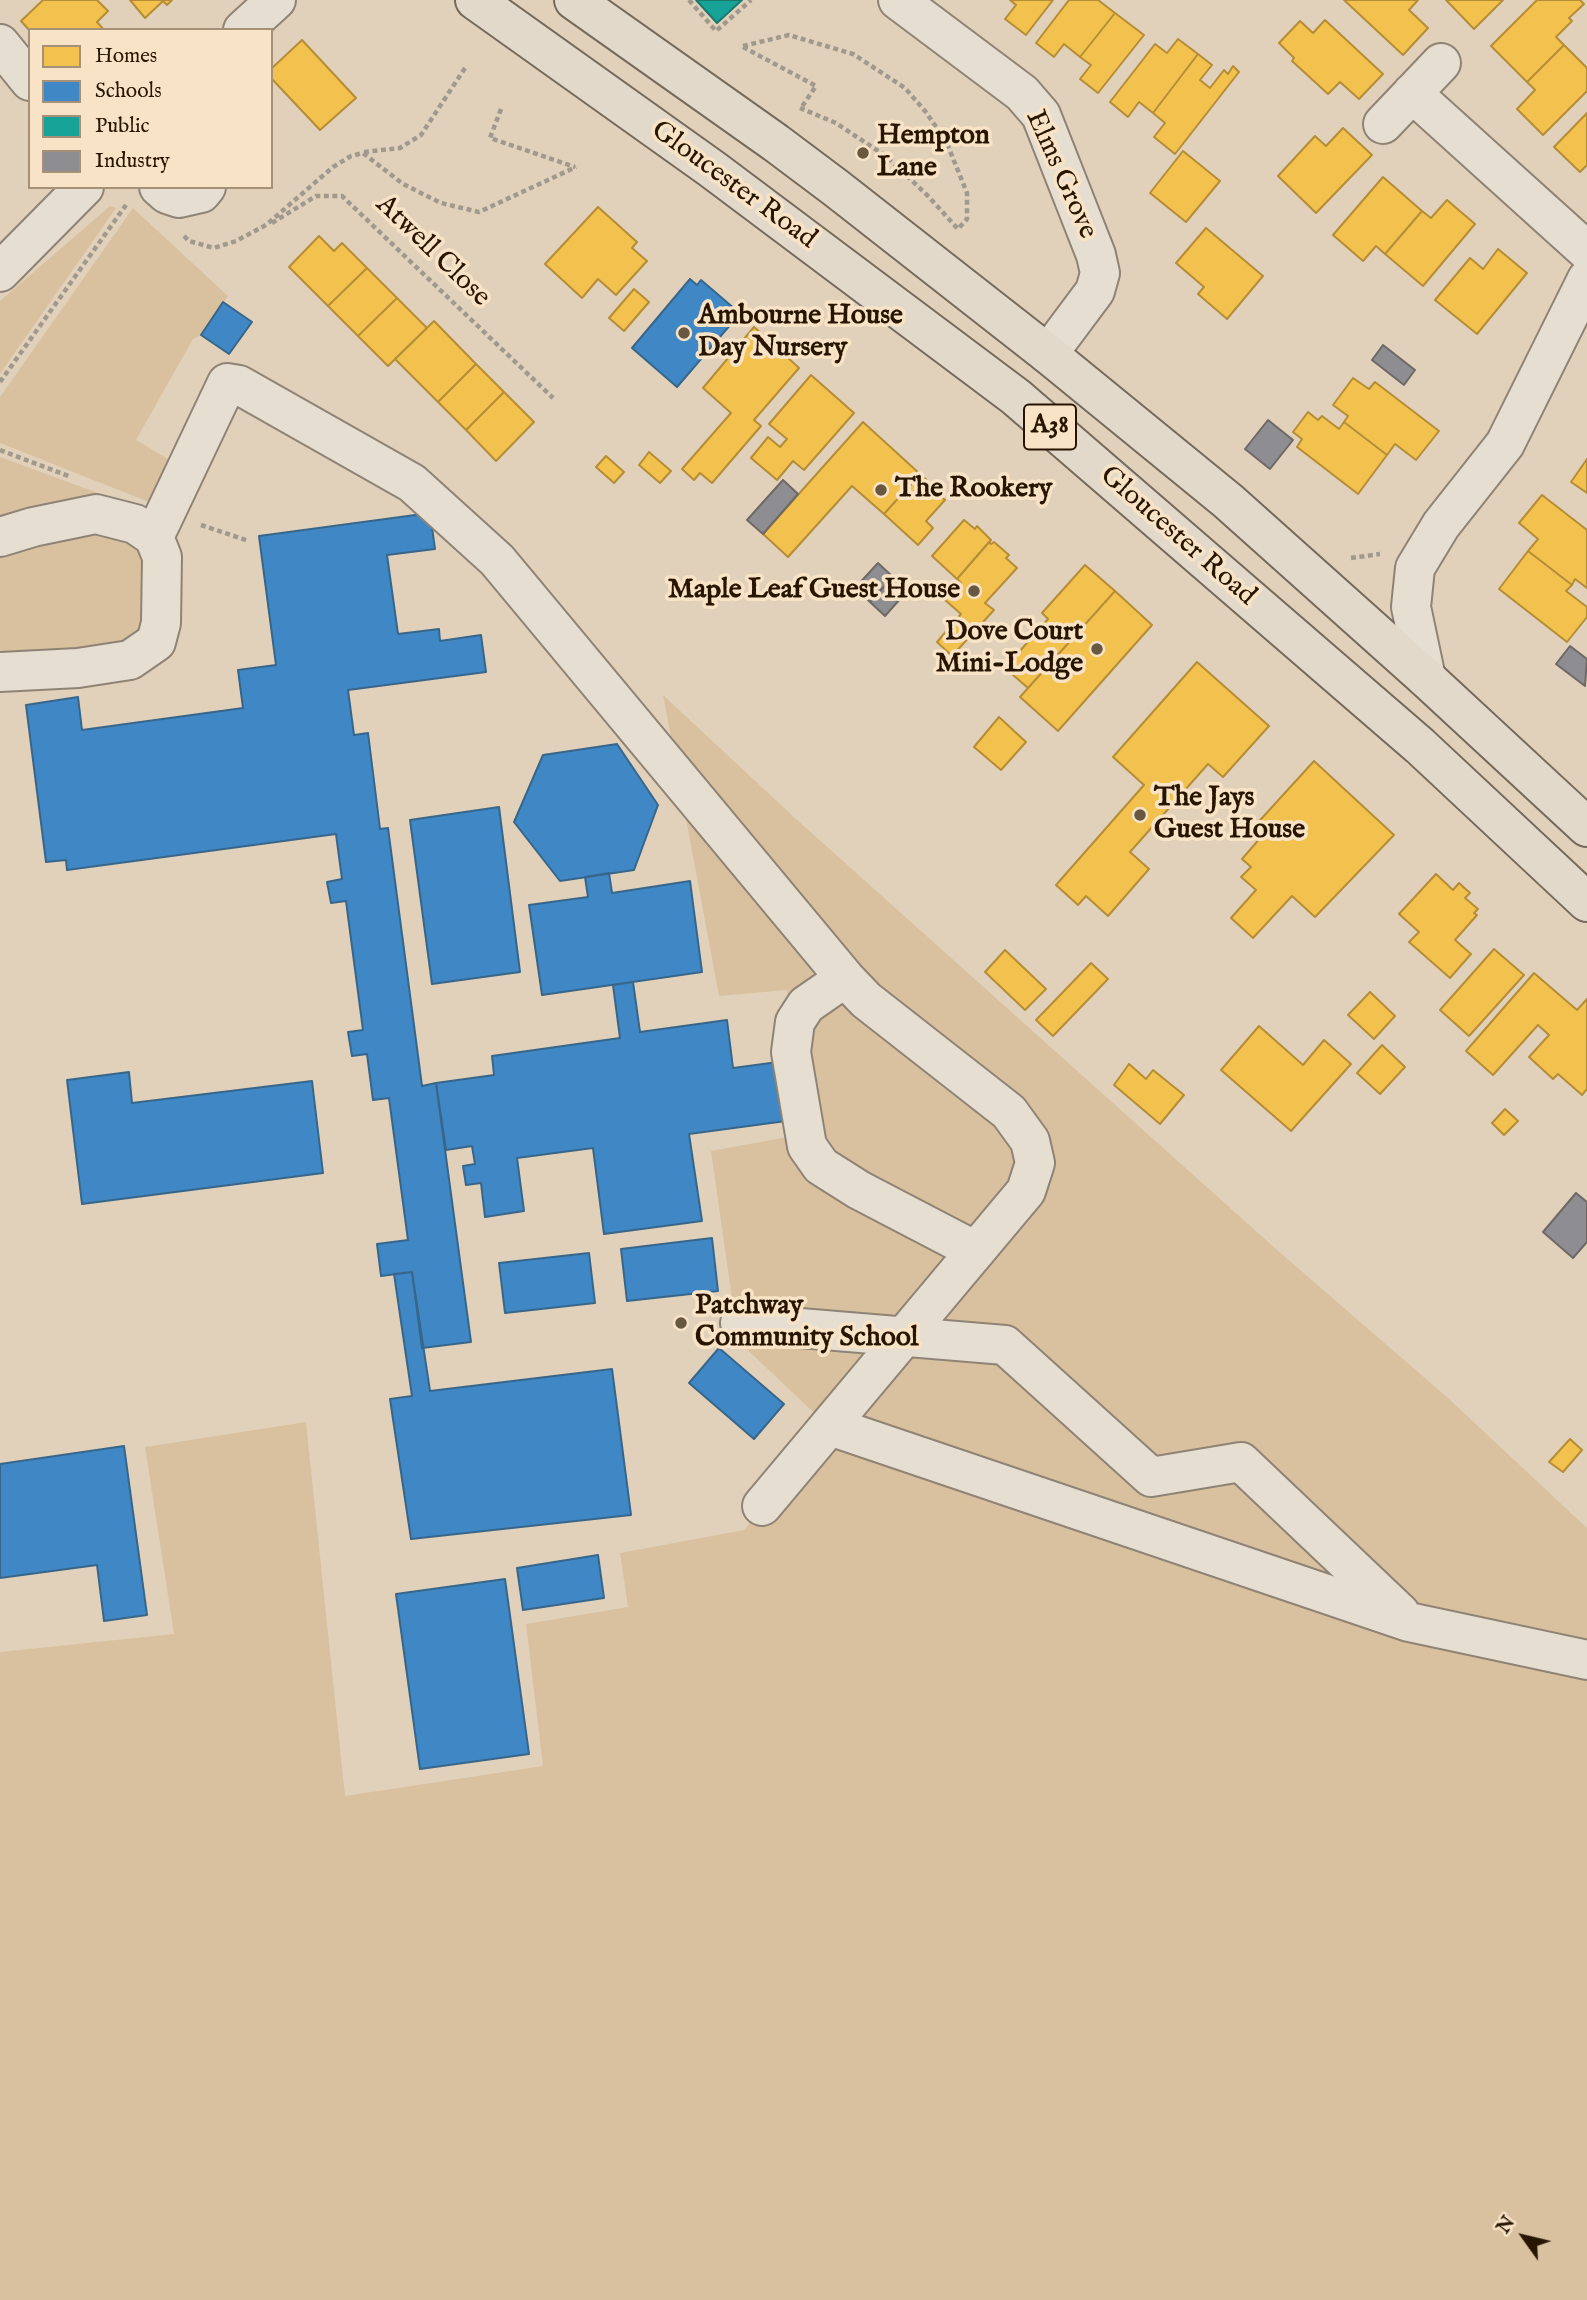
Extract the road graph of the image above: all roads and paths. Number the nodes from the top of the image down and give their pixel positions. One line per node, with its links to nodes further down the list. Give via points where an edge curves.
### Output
1 (475, 0): 34 (main road, Gloucester Road / A38, via 712,169 1016,397 1420,746)
2 (574, 0): 24 (main road, Gloucester Road / A38, via 776,142)
3 (689, 0): 4 (path, via 716,31)
4 (751, 0)
5 (898, 0): 24 (street, Elms Grove, via 1013,86 1041,115 1100,273 1095,291)
6 (0, 44): 9 (street)
7 (1441, 63): 10 (street)
8 (465, 68): 15 (path, via 421,135 400,148)
9 (28, 79)
10 (1412, 93): 14 (street); 21 (street)
11 (790, 104): 13 (path)
12 (501, 108): 15 (path, via 489,138 576,167 479,212 441,202 403,184)
13 (801, 108): 13 (path, via 817,86 743,46 789,35 853,54 905,88 946,141 967,193 967,219 958,229 887,157 836,123)
14 (1383, 124)
15 (363, 153): 19 (path, via 333,167)
16 (82, 189): 22 (street)
17 (204, 189): 18 (street, via 180,198)
18 (144, 194): 25 (path)
19 (266, 225): 20 (path, via 214,248 189,241); 26 (path, Atwell Close, via 316,196 342,195)
20 (180, 232)
21 (1587, 251)
22 (0, 272)
23 (1587, 279): 32 (street, via 1505,444 1441,525 1415,568 1411,607)
24 (1048, 354): 30 (main road, Gloucester Road / A38)
25 (0, 382)
26 (553, 398)
27 (0, 537): 28 (street, via 96,514 135,524)
28 (154, 537): 31 (street, via 162,557 156,642 130,660); 35 (street, via 227,383 239,385 412,484 497,560)
29 (1380, 554): 30 (path, via 1340,560)
30 (1291, 556): 32 (main road, Gloucester Road / A38)
31 (0, 672)
32 (1426, 678): 33 (main road, Gloucester Road / A38)
33 (1587, 827)
34 (1587, 902)
35 (845, 978): 36 (street, via 866,1000 1009,1112 1030,1141 1035,1163 1026,1191); 36 (street, via 806,1005 795,1022 790,1052 807,1146 821,1166 859,1190)
36 (976, 1251): 38 (street)
37 (740, 1323): 38 (street)
38 (906, 1337): 39 (street); 41 (street, via 1004,1345 1151,1477 1241,1462)
39 (830, 1426): 40 (street); 41 (street)
40 (762, 1506)
41 (1409, 1622): 42 (street)
42 (1587, 1660)

